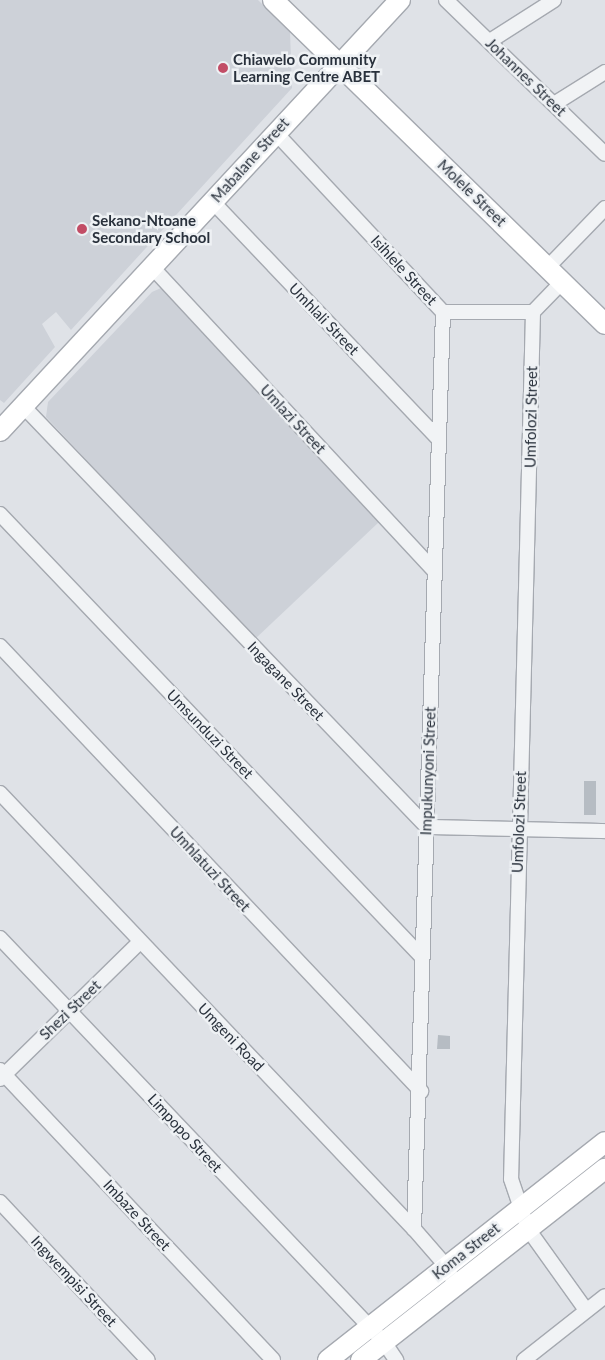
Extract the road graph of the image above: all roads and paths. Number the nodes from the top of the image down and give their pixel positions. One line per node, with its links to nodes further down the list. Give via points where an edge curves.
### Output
1 (273, 0): 6 (street, Molele Street)
2 (400, 0): 6 (street, Mabalane Street)
3 (446, 0): 5 (street, Johannes Street)
4 (554, 0): 5 (street)
5 (490, 41): 8 (street, Johannes Street)
6 (338, 64): 9 (street, Mabalane Street); 14 (street, Molele Street)
7 (605, 72): 8 (street)
8 (554, 104): 10 (street, Johannes Street)
9 (275, 132): 11 (street, Mabalane Street); 16 (street, Isihlele Street)
10 (605, 154)
11 (212, 201): 13 (street, Mabalane Street); 21 (street, Umhlali Street)
12 (605, 208): 14 (street)
13 (152, 267): 19 (street, Mabalane Street); 23 (street, Umlazi Street)
14 (548, 267): 15 (street, Molele Street)
15 (563, 281): 17 (street); 18 (street, Molele Street)
16 (444, 312): 17 (street, Isihlele Street); 21 (street, Impukunyoni Street)
17 (533, 312): 27 (street, Umfolozi Street)
18 (605, 324)
19 (23, 406): 20 (street, Mabalane Street); 26 (street, Ingagane Street)
20 (0, 431)
21 (436, 437): 23 (street, Impukunyoni Street)
22 (0, 514): 31 (street, Umsunduzi Street)
23 (434, 570): 26 (street, Impukunyoni Street)
24 (0, 646): 34 (street, Umhlatuzi Street)
25 (0, 793): 30 (street, Umgeni Road)
26 (426, 827): 27 (street); 31 (street, Impukunyoni Street)
27 (518, 829): 28 (street); 38 (street, Umfolozi Street, via 511,1179)
28 (605, 831)
29 (0, 938): 32 (street, Limpopo Street)
30 (140, 942): 32 (street, Shezi Street); 39 (street, Umgeni Road)
31 (420, 955): 34 (street, Impukunyoni Street)
32 (69, 1010): 33 (street, Shezi Street); 45 (street, Limpopo Street)
33 (1, 1075): 48 (street, Imbaze Street)
34 (421, 1091): 39 (street, Impukunyoni Street)
35 (605, 1142): 38 (street, Koma Street)
36 (605, 1169): 40 (street, Koma Street)
37 (0, 1202): 47 (street, Ingwempisi Street)
38 (519, 1210): 40 (street, Umfolozi Street); 41 (street, Koma Street)
39 (414, 1229): 41 (street, Umgeni Road)
40 (528, 1229): 42 (street, Koma Street); 44 (street, Umfolozi Street)
41 (447, 1266): 42 (street, Umgeni Road); 45 (street, Koma Street)
42 (455, 1286): 46 (street, Koma Street)
43 (605, 1296): 44 (street)
44 (586, 1310): 52 (street)
45 (369, 1328): 46 (street, Limpopo Street); 49 (street, Koma Street)
46 (384, 1342): 50 (street, Koma Street); 51 (street, Limpopo Street)
47 (148, 1360)
48 (274, 1360)
49 (328, 1360)
50 (360, 1360)
51 (396, 1360)
52 (524, 1360)

